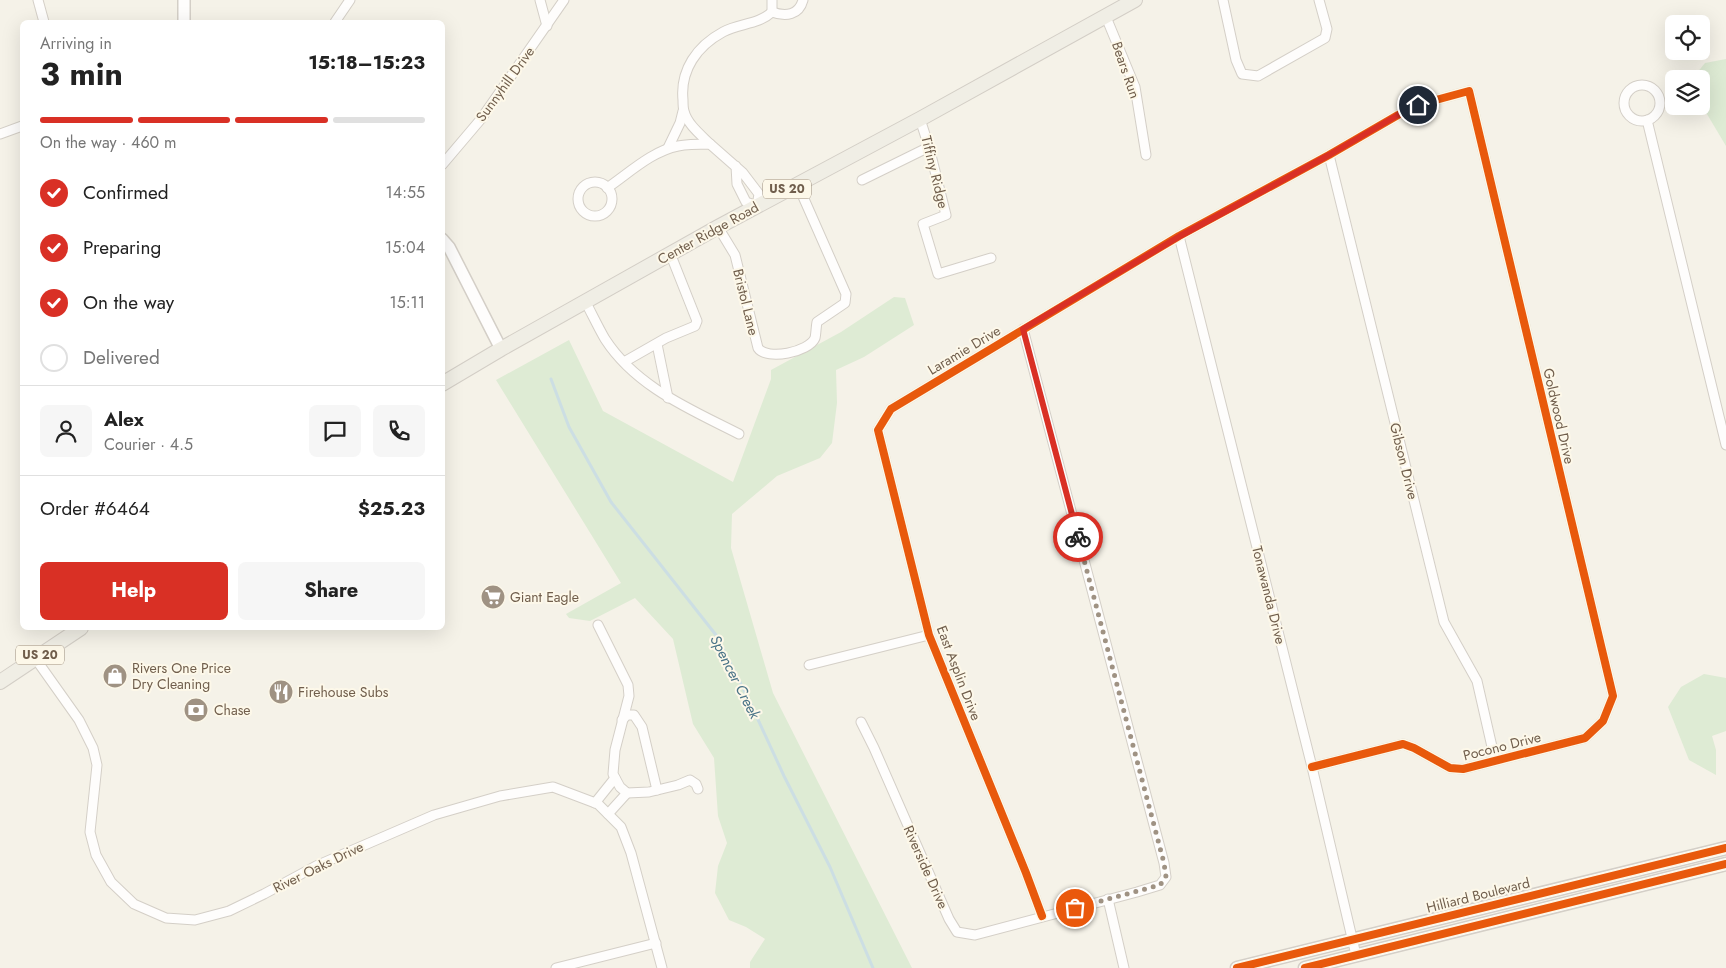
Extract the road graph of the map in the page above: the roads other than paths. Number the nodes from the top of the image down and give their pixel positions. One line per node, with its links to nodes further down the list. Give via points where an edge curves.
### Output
1 (38, 0): 13 (street)
2 (184, 0): 14 (street)
3 (350, 0): 15 (street)
4 (540, 0): 16 (street)
5 (564, 0): 16 (street, Sunnyhill Drive)
6 (772, 0): 11 (street)
7 (803, 0): 11 (street, via 795,12 785,15)
8 (1135, 0): 12 (main road, Center Ridge Road / US 20)
9 (1223, 0): 10 (street, via 1242,74 1258,76 1325,38 1327,29)
10 (1319, 0)
11 (772, 12): 18 (street, via 760,21 725,31 694,55 684,76)
12 (1106, 17): 19 (main road, Center Ridge Road / US 20); 26 (street, Bears Run, via 1135,88)
13 (43, 20)
14 (184, 20)
15 (337, 20)
16 (547, 26): 28 (street, Sunnyhill Drive, via 482,118)
17 (1469, 91): 27 (street, Laramie Drive, via 1421,104); 57 (street, Goldwood Drive, via 1613,696 1603,721)
18 (683, 111): 23 (street); 25 (street)
19 (920, 119): 24 (street, Tiffiny Ridge); 31 (main road, Center Ridge Road / US 20)
20 (1647, 120): 20 (street, via 1659,108 1659,96 1646,85 1634,87 1626,95 1625,106 1631,116); 48 (street)
21 (20, 127): 22 (street)
22 (0, 134)
23 (710, 144): 25 (street); 29 (street)
24 (929, 147): 30 (street); 38 (street, Tiffiny Ridge, via 946,215 923,224 938,274)
25 (668, 148): 32 (street)
26 (1146, 155)
27 (1329, 155): 35 (street, Laramie Drive); 58 (street, Gibson Drive, via 1444,622 1477,680)
28 (445, 161)
29 (736, 166): 33 (street, via 737,184 746,202); 33 (street, via 760,194)
30 (862, 180)
31 (797, 183): 33 (main road, Center Ridge Road / US 20); 34 (street, Bristol Lane, via 846,294 845,302 817,322 815,339 808,345 790,353 774,355 761,352 734,255)
32 (607, 188)
33 (756, 206): 34 (main road, Center Ridge Road / US 20)
34 (718, 226): 37 (main road, Center Ridge Road / US 20)
35 (1180, 236): 40 (street, Laramie Drive); 59 (street, Tonawanda Drive)
36 (445, 242): 42 (street)
37 (670, 253): 39 (main road, Center Ridge Road / US 20); 41 (street, via 697,321 695,326)
38 (990, 258)
39 (585, 301): 42 (main road, Center Ridge Road / US 20); 43 (street, via 606,339)
40 (1023, 329): 46 (street, Laramie Drive, via 892,409); 68 (street, via 1164,863 1166,877 1160,885)
41 (657, 344): 43 (street); 45 (street)
42 (501, 349): 44 (main road, Center Ridge Road / US 20)
43 (624, 362): 45 (street)
44 (445, 382)
45 (668, 398): 47 (street)
46 (878, 430): 51 (street, East Asplin Drive)
47 (739, 434)
48 (1726, 441)
49 (598, 625): 55 (street, via 628,682)
50 (78, 630): 52 (main road, US 20)
51 (929, 635): 53 (street); 69 (street, East Asplin Drive)
52 (35, 658): 54 (main road, US 20); 64 (street, River Oaks Drive, via 79,720 93,748 97,766 90,832 96,855 111,882 134,904 166,918 195,920 229,911 370,842 434,815 500,796 553,788)
53 (809, 665)
54 (0, 682)
55 (622, 720): 60 (street, via 615,750); 62 (street, via 627,715 634,715 642,727)
56 (861, 722): 69 (street, Riverside Drive, via 957,932 975,935)
57 (1585, 738): 58 (street, Pocono Drive)
58 (1495, 760): 59 (street, Pocono Drive, via 1463,769 1450,768 1403,744)
59 (1312, 767): 70 (street, Tonawanda Drive)
60 (615, 778): 63 (street); 64 (street)
61 (698, 789): 62 (street, via 694,781 688,780)
62 (657, 790): 63 (street)
63 (627, 792): 65 (street)
64 (595, 802): 65 (street, River Oaks Drive)
65 (608, 814): 71 (street, River Oaks Drive, via 621,827 631,853)
66 (1726, 848): 70 (main road, Hilliard Boulevard)
67 (1726, 864): 72 (main road)
68 (1108, 899): 69 (street); 75 (street)
69 (1042, 916)
70 (1352, 939): 72 (street, Tonawanda Drive); 76 (main road, Hilliard Boulevard)
71 (656, 943): 73 (street); 74 (street, River Oaks Drive)
72 (1356, 955): 77 (main road)
73 (556, 968)
74 (662, 968)
75 (1124, 968)
76 (1237, 968)
77 (1305, 968)

